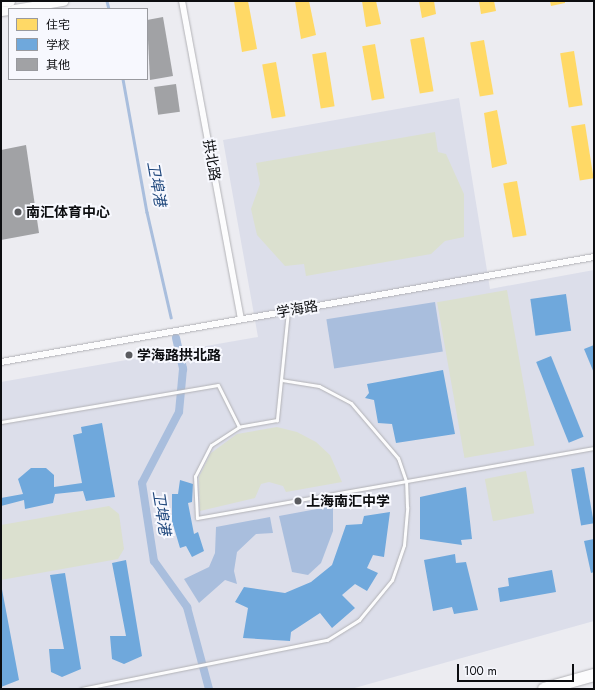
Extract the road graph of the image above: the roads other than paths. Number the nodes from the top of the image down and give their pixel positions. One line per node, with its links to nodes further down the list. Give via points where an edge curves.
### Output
1 (10, 1): 4 (main road)
2 (63, 1): 5 (main road)
3 (182, 1): 8 (street, 拱北路)
4 (1, 2)
5 (20, 8)
6 (594, 257): 7 (street, 学海路)
7 (288, 311): 8 (street, 学海路); 10 (lane)
8 (241, 320): 9 (street, 学海路)
9 (1, 362)
10 (283, 380): 12 (lane, via 277,420); 14 (lane, via 319,386 351,403 398,458)
11 (1, 422): 12 (lane, via 218,385)
12 (239, 427): 14 (lane, via 211,445 195,476 197,518)
13 (594, 448): 14 (lane)
14 (406, 481): 16 (lane, via 401,552 392,580 359,620 327,640)
15 (594, 675): 17 (highway)
16 (81, 689)
17 (544, 689)

